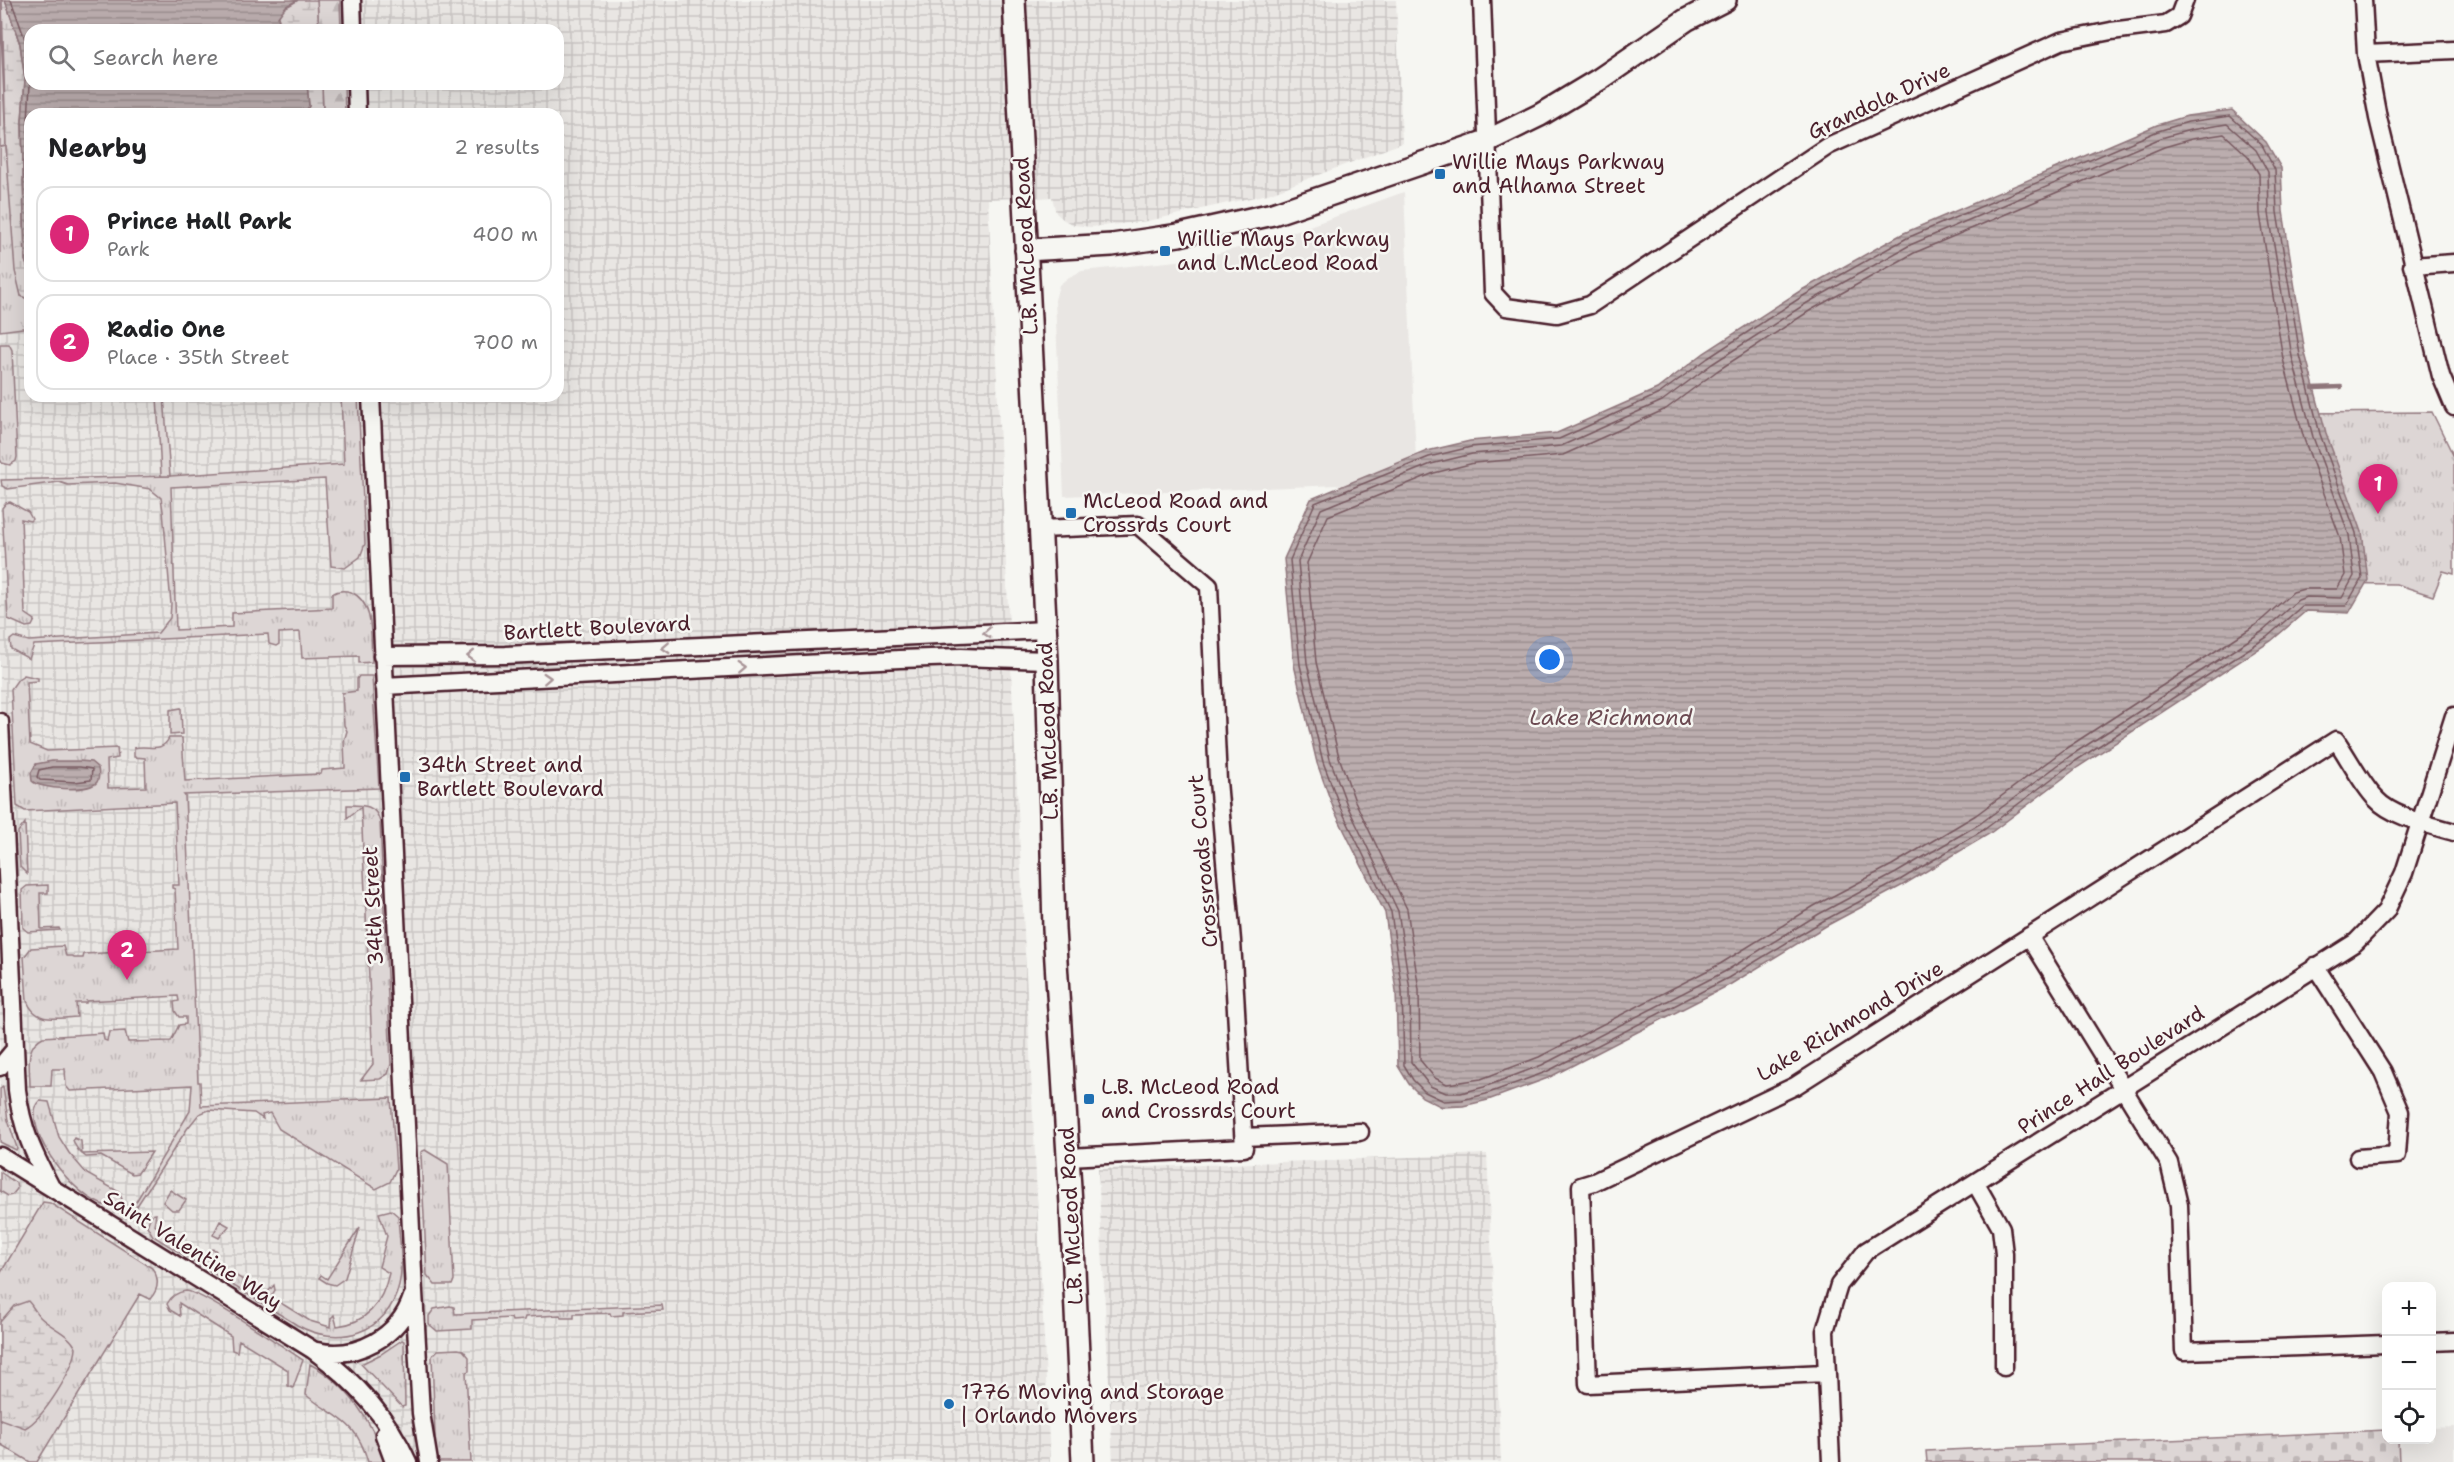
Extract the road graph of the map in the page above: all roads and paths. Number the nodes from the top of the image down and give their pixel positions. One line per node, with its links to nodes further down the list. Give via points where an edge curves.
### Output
1 (352, 0): 7 (street)
2 (1014, 0): 13 (street, L.B. McLeod Road)
3 (1482, 0): 12 (street)
4 (1725, 0): 12 (street, via 1686,20 1540,115)
5 (2185, 0): 12 (street, Grandola Drive, via 2179,16 2166,24 2061,42 1828,146 1590,304 1557,314 1506,308 1493,293)
6 (2363, 0): 9 (street)
7 (353, 24)
8 (2454, 50): 9 (street)
9 (2366, 54): 15 (street)
10 (356, 90): 11 (street)
11 (357, 108)
12 (1487, 141): 13 (street, via 1273,214 1112,245)
13 (1026, 250): 18 (street, L.B. McLeod Road)
14 (2454, 263): 15 (street)
15 (2412, 266): 17 (street, via 2441,376)
16 (371, 402): 21 (street, 34th Street)
17 (2454, 407)
18 (1040, 529): 19 (street, L.B. McLeod Road); 35 (street, Crossroads Court, via 1138,525 1209,586 1218,782)
19 (1045, 630): 20 (street, Bartlett Boulevard, one-way to 20); 22 (street, L.B. McLeod Road)
20 (813, 640): 21 (street, Bartlett Boulevard, one-way to 21, via 505,655); 23 (street, Bartlett Boulevard, via 763,654 684,658)
21 (382, 656): 24 (street, 34th Street)
22 (1047, 660): 23 (street, one-way to 22, via 920,659); 37 (street, L.B. McLeod Road, via 1053,887)
23 (676, 672): 24 (street, one-way to 23)
24 (384, 686): 41 (street, 34th Street)
25 (2454, 716): 27 (street, Prince Hall Boulevard)
26 (0, 722): 31 (street)
27 (2419, 822): 28 (street); 29 (street, Lake Richmond Drive, via 2375,799 2336,740); 30 (street, Prince Hall Boulevard, via 2404,873 2386,911 2356,942)
28 (2454, 832)
29 (2029, 936): 33 (street); 47 (street, Lake Richmond Drive, via 1795,1086 1581,1186 1588,1384)
30 (2315, 966): 33 (street, Prince Hall Boulevard); 38 (street, via 2383,1072 2400,1112 2397,1155)
31 (15, 1049): 32 (street); 40 (street, via 21,1117 28,1142)
32 (0, 1067)
33 (2124, 1088): 39 (street, Prince Hall Boulevard); 44 (street, via 2169,1163 2179,1205 2184,1351)
34 (1360, 1132): 35 (street)
35 (1244, 1137): 37 (street, via 1244,1148)
36 (0, 1156): 40 (street, Saint Valentine Way)
37 (1068, 1157): 54 (street, L.B. McLeod Road)
38 (2358, 1158)
39 (1976, 1184): 46 (street, via 2001,1228); 47 (street, Prince Hall Boulevard, via 1866,1251 1839,1285 1825,1331)
40 (52, 1188): 45 (street, Saint Valentine Way)
41 (414, 1292): 45 (street, via 401,1321 370,1345 334,1355); 49 (street, 34th Street)
42 (2454, 1341): 43 (street)
43 (2436, 1342)
44 (2382, 1344)
45 (313, 1350): 48 (street, Saint Valentine Way)
46 (2004, 1367)
47 (1826, 1373): 55 (street, Prince Hall Boulevard)
48 (358, 1387): 50 (street, Saint Valentine Way); 51 (street, Saint Valentine Way)
49 (421, 1413): 52 (street, 34th Street); 53 (street, 34th Street)
50 (386, 1421): 52 (street, 34th Street)
51 (394, 1462)
52 (410, 1462)
53 (429, 1462)
54 (1083, 1462)
55 (1831, 1462)

